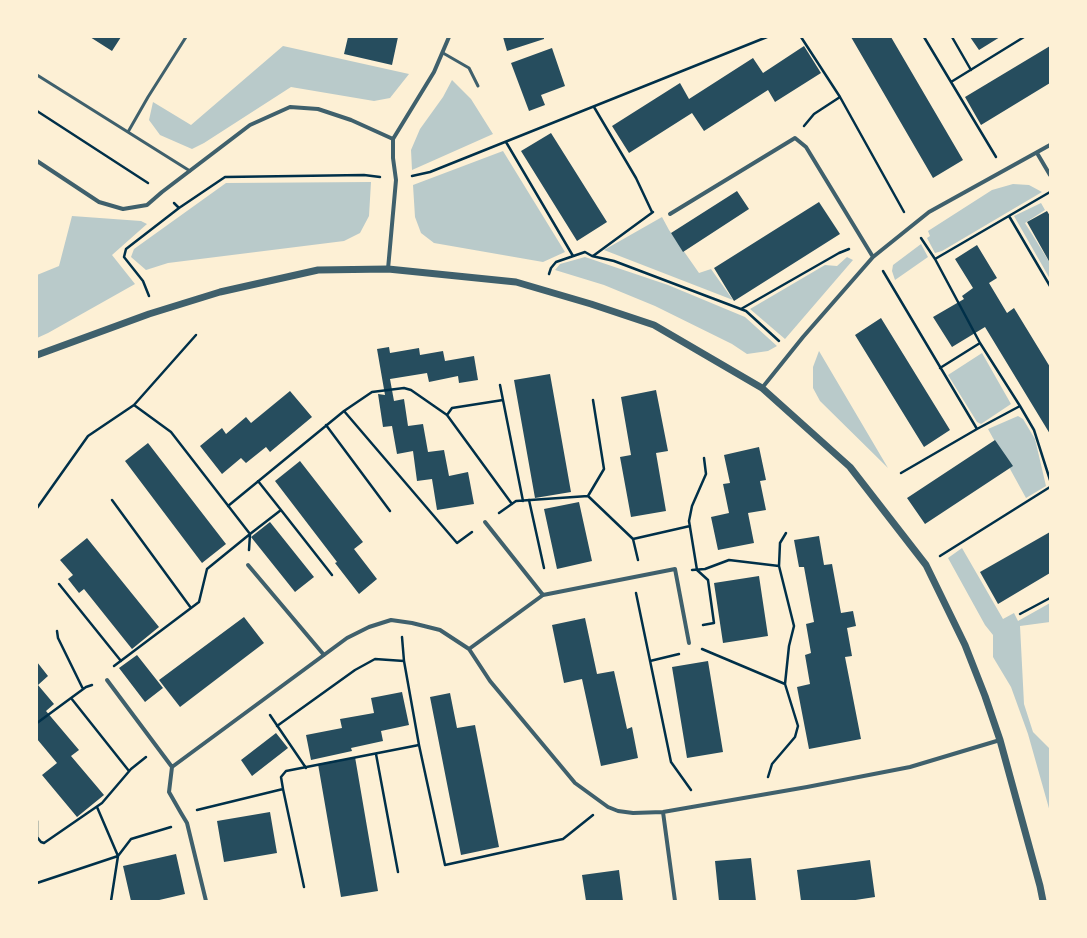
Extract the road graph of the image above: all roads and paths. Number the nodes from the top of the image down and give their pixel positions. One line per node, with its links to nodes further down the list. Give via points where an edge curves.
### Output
1 (186, 37): 14 (lane)
2 (448, 37): 7 (street)
3 (801, 37): 12 (path)
4 (924, 37): 10 (path)
5 (952, 37): 8 (path)
6 (1024, 37): 8 (path)
7 (443, 52): 11 (lane, via 469,68); 16 (street, via 434,72)
8 (971, 70): 10 (path)
9 (37, 75): 14 (lane)
10 (951, 82): 22 (path)
11 (478, 86)
12 (840, 97): 15 (path, via 814,114); 29 (path)
13 (594, 107): 26 (path, via 636,178)
14 (128, 132): 21 (lane)
15 (795, 138): 27 (street); 30 (street, via 806,147)
16 (393, 139): 21 (street, via 351,120 318,109 290,107 250,125); 35 (street, via 396,180)
17 (506, 142): 31 (path)
18 (1050, 145): 19 (street)
19 (1037, 153): 22 (street); 23 (street)
20 (37, 161): 21 (street, via 99,202 123,209 146,206)
21 (190, 171)
22 (1004, 171): 29 (street, via 929,212)
23 (1050, 175)
24 (1050, 192): 28 (path)
25 (179, 208): 39 (path, via 126,249 124,257 143,281)
26 (652, 212): 27 (path); 32 (path)
27 (670, 214)
28 (1009, 216): 34 (path); 36 (path)
29 (912, 226): 33 (street); 34 (path)
30 (864, 243): 33 (street); 38 (path, via 839,253)
31 (573, 256): 32 (path, via 585,252); 37 (path, via 556,262)
32 (592, 256): 38 (path, via 614,261)
33 (873, 257): 42 (street); 44 (path)
34 (935, 259): 41 (path)
35 (388, 269): 37 (street, via 516,282); 39 (street, via 318,270 220,292)
36 (1050, 286)
37 (542, 290): 46 (street, via 654,325)
38 (741, 309): 42 (path)
39 (155, 312): 43 (street)
40 (196, 336): 49 (path)
41 (980, 343): 44 (path); 50 (path)
42 (791, 352): 46 (street)
43 (37, 355)
44 (940, 368): 54 (path)
45 (500, 385): 47 (path)
46 (762, 388): 75 (street, via 850,467)
47 (503, 400): 52 (path, via 452,408); 63 (path)
48 (593, 400): 60 (path, via 604,469)
49 (134, 406): 65 (path, via 171,432); 66 (path, via 88,436)
50 (1020, 406): 54 (path); 57 (path, via 1034,430)
51 (344, 411): 52 (path, via 372,392 404,388 411,390); 53 (path); 69 (path, via 457,543)
52 (447, 415): 64 (path)
53 (326, 425): 58 (path); 68 (path)
54 (977, 429): 56 (path)
55 (704, 458): 70 (path, via 706,474 692,506)
56 (901, 474)
57 (1050, 480)
58 (258, 482): 65 (path); 67 (path)
59 (1050, 487): 75 (path)
60 (588, 496): 62 (path); 73 (path)
61 (112, 500): 86 (path)
62 (529, 500): 63 (path); 83 (path)
63 (523, 501): 64 (path)
64 (512, 504): 69 (path)
65 (228, 506): 72 (path)
66 (37, 508)
67 (281, 510): 72 (path); 79 (path)
68 (390, 511)
69 (485, 522): 84 (street)
70 (690, 526): 73 (path); 77 (path)
71 (786, 532): 76 (path, via 780,543)
72 (250, 534): 74 (path); 86 (path, via 207,569 199,602)
73 (633, 539): 80 (path)
74 (248, 565): 93 (street)
75 (926, 565): 104 (street, via 965,645)
76 (779, 566): 77 (path, via 729,560); 98 (path, via 794,626)
77 (697, 570): 78 (path); 89 (path, via 708,580 714,623)
78 (676, 572): 80 (street, via 675,569); 89 (street)
79 (332, 575)
80 (641, 575): 81 (street)
81 (633, 577): 83 (street); 96 (path)
82 (59, 584): 94 (path)
83 (549, 594): 84 (street)
84 (543, 595): 92 (street)
85 (1050, 598): 87 (path)
86 (191, 608): 94 (path)
87 (1020, 614)
88 (400, 621): 92 (street, via 440,630); 93 (street, via 391,620 369,627 347,638); 95 (path)
89 (686, 627): 91 (street)
90 (57, 631): 99 (path)
91 (689, 643): 96 (path, via 684,653); 98 (path)
92 (469, 649): 113 (street, via 490,681 575,783)
93 (324, 655): 101 (street)
94 (121, 661): 97 (path, via 114,666)
95 (404, 661): 103 (path, via 375,659 355,670); 105 (path)
96 (650, 661): 114 (path, via 671,762)
97 (107, 680): 99 (path); 106 (street)
98 (785, 684): 112 (path, via 798,726 795,737 772,764)
99 (83, 689): 100 (path)
100 (71, 698): 102 (path); 110 (path)
101 (261, 702): 103 (path); 108 (street)
102 (37, 723)
103 (277, 726): 109 (path)
104 (1000, 740): 112 (street, via 910,767); 127 (street)
105 (419, 745): 107 (path); 113 (path, via 445,865 563,839)
106 (158, 748): 108 (street); 110 (path)
107 (376, 754): 109 (path); 121 (path)
108 (172, 767): 117 (street, via 169,792)
109 (306, 768): 111 (path, via 286,772 280,777)
110 (129, 771): 115 (path)
111 (283, 789): 117 (path); 123 (path)
112 (762, 795): 114 (street)
113 (606, 805): 116 (street, via 618,811 633,813)
114 (702, 805): 116 (street)
115 (97, 807): 118 (path, via 44,843 37,837); 120 (path)
116 (663, 812): 126 (street)
117 (181, 814): 119 (street)
118 (37, 821)
119 (187, 823): 120 (path, via 131,839); 125 (street)
120 (118, 856): 122 (path); 124 (path)
121 (398, 872)
122 (37, 883)
123 (304, 887)
124 (111, 901)
125 (206, 901)
126 (675, 901)
127 (1043, 901)

